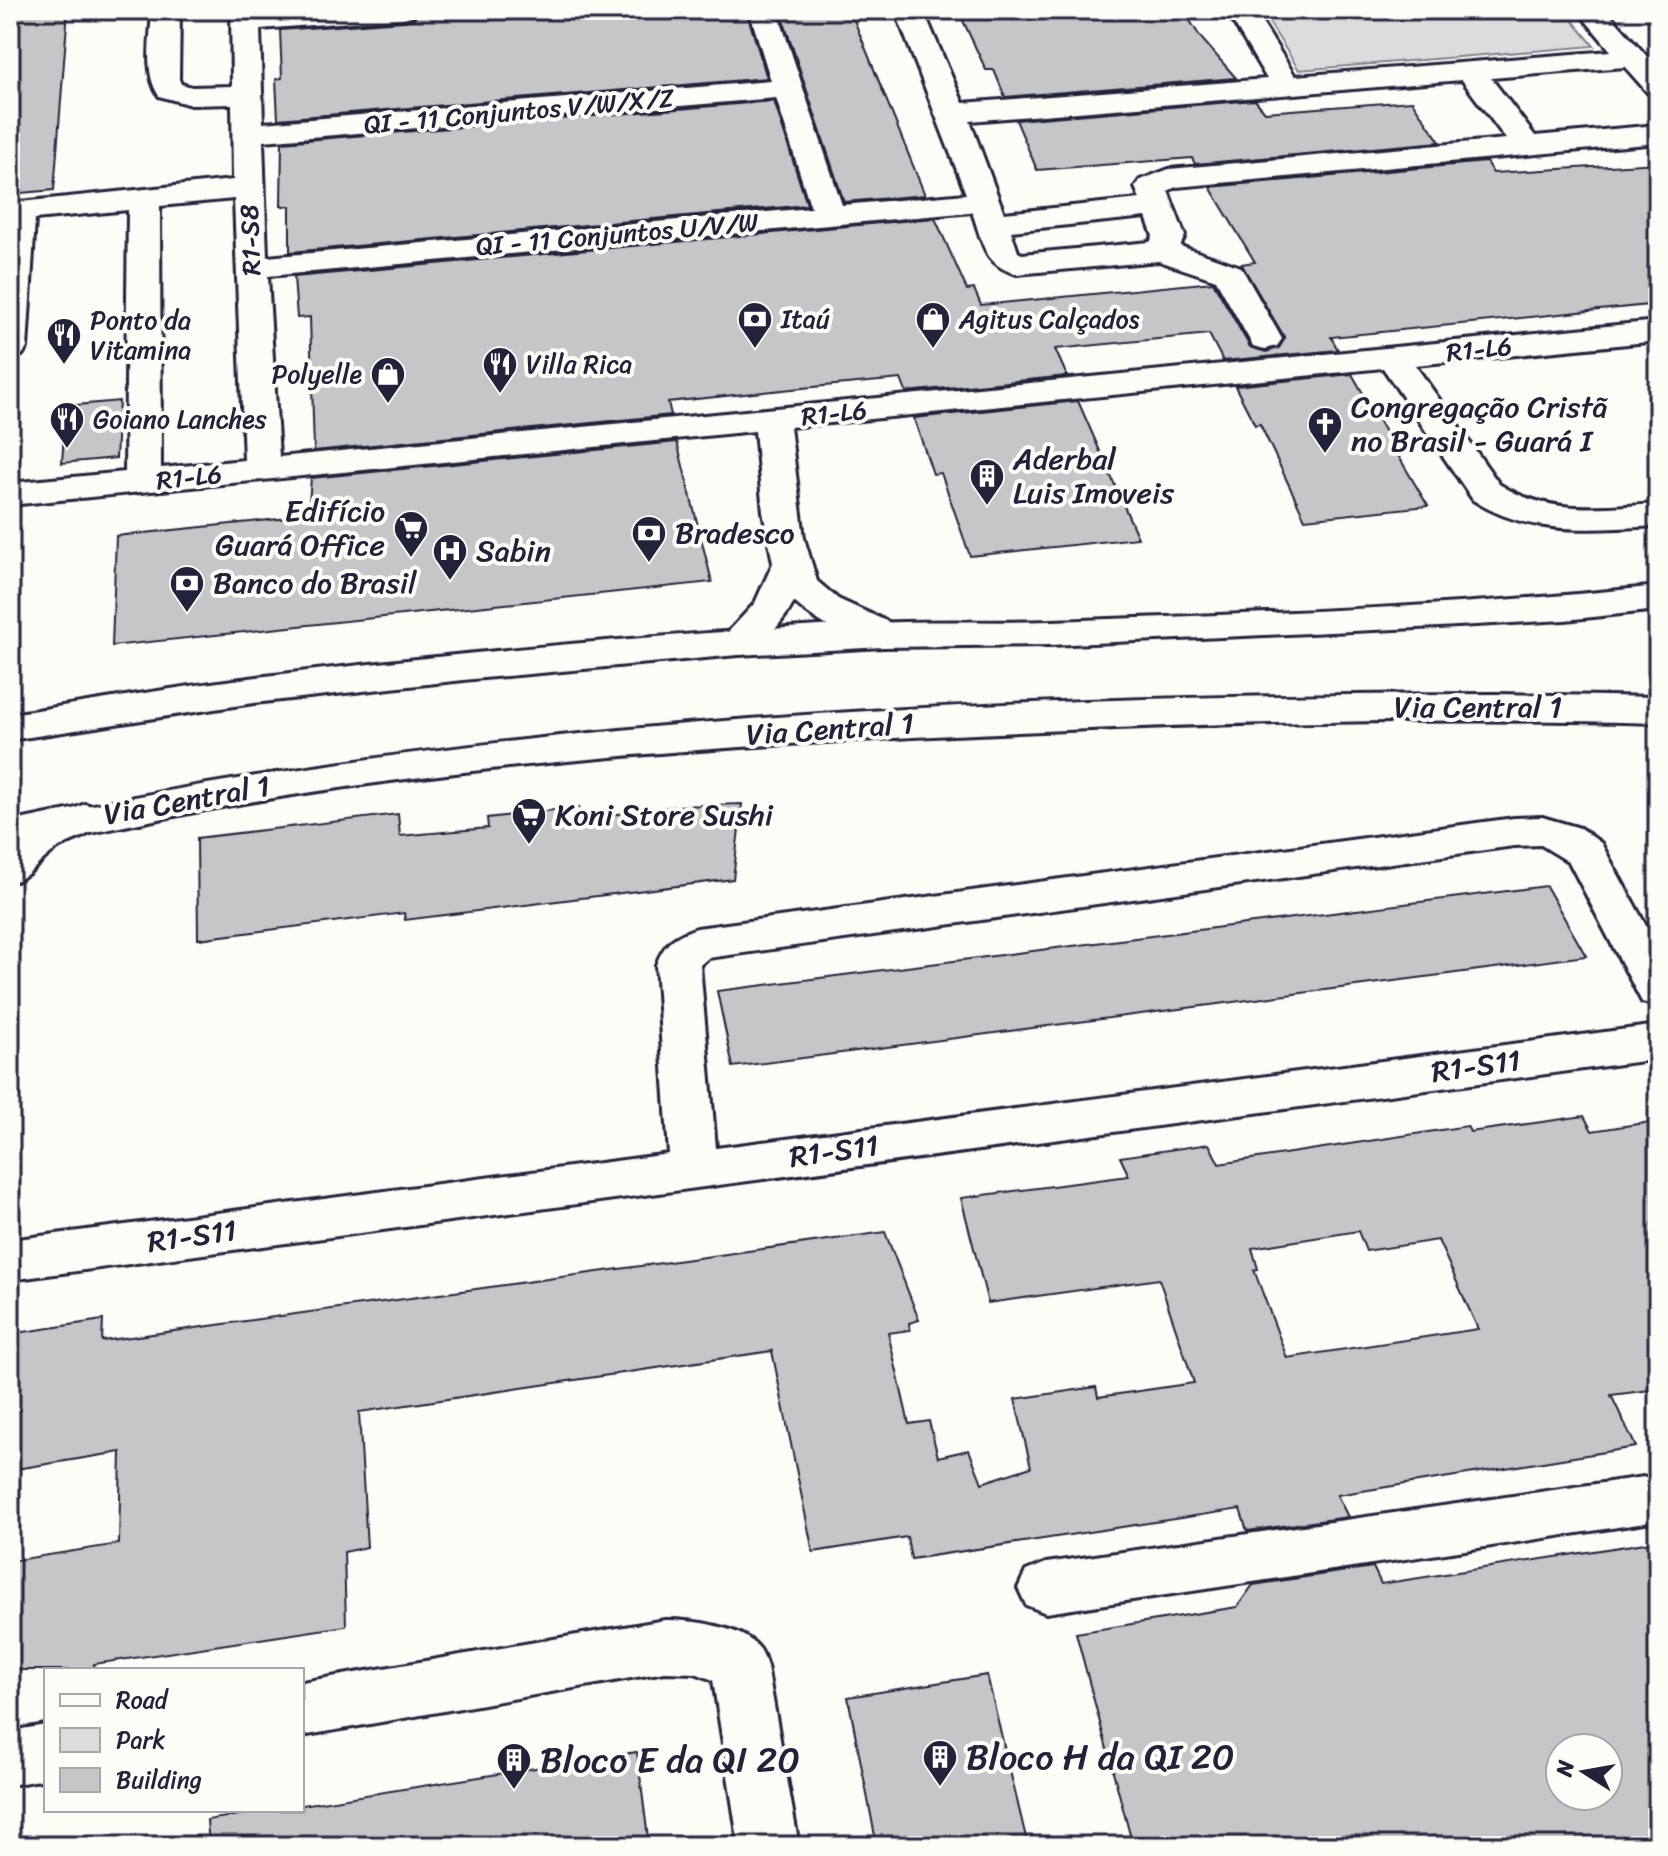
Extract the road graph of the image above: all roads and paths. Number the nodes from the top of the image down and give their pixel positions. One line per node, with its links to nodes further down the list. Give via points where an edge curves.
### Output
1 (166, 10): 13 (street, via 164,79 169,90 191,96)
2 (403, 10): 7 (street)
3 (763, 10): 12 (street)
4 (909, 10): 14 (street)
5 (1240, 10): 10 (street)
6 (1591, 10): 8 (street)
7 (246, 16): 13 (street, R1-S8)
8 (1632, 58): 9 (street); 11 (street)
9 (1470, 71): 10 (street); 17 (street)
10 (1286, 86): 14 (street)
11 (1658, 87)
12 (788, 88): 15 (street, QI - 11 Conjuntos V/W/X/Z); 23 (street)
13 (248, 95): 15 (street, R1-S8)
14 (952, 113): 22 (street)
15 (249, 133): 18 (street, R1-S8)
16 (1658, 134): 17 (street)
17 (1527, 146): 20 (street, via 1169,178 1151,187)
18 (249, 188): 19 (street); 25 (street, R1-S8)
19 (144, 198): 21 (street); 32 (street)
20 (1158, 206): 22 (street, QI - 11 Conjuntos U/V/W); 24 (street, via 1169,236)
21 (15, 212): 28 (street)
22 (988, 213): 23 (street, QI - 11 Conjuntos U/V/W); 24 (street, via 1004,257 1017,264)
23 (829, 215): 25 (street, QI - 11 Conjuntos U/V/W)
24 (1162, 251): 27 (street, via 1229,274)
25 (251, 268): 31 (street, R1-S8)
26 (1656, 333): 29 (street, R1-L6)
27 (1265, 339)
28 (10, 348)
29 (1393, 358): 30 (street, R1-L6); 34 (street, via 1486,492 1504,507 1566,518)
30 (771, 419): 31 (street, R1-L6); 35 (street)
31 (262, 469): 32 (street, R1-L6)
32 (143, 482): 33 (street, R1-L6)
33 (10, 494)
34 (1658, 515)
35 (790, 566): 37 (street, via 804,591 824,608); 38 (street, via 772,608)
36 (1658, 598): 37 (street, via 1315,621)
37 (883, 635): 38 (street)
38 (738, 643): 40 (street, via 473,666)
39 (1658, 710): 41 (street, Via Central 1, via 1514,704 889,724 574,746 246,788)
40 (13, 720)
41 (85, 818): 42 (street, Via Central 1); 43 (street, via 41,839)
42 (10, 836)
43 (10, 868)
44 (1658, 990): 46 (street, via 1586,853 1565,838 1542,831 697,944 682,954 678,965)
45 (1658, 1042): 46 (street, R1-S11)
46 (695, 1170): 47 (street, R1-S11)
47 (10, 1260)
48 (1658, 1498): 49 (street)
49 (1046, 1588)
50 (304, 1709): 53 (street, via 665,1646 695,1645 721,1652 739,1666)
51 (44, 1752): 52 (street)
52 (10, 1758)
53 (769, 1846)

